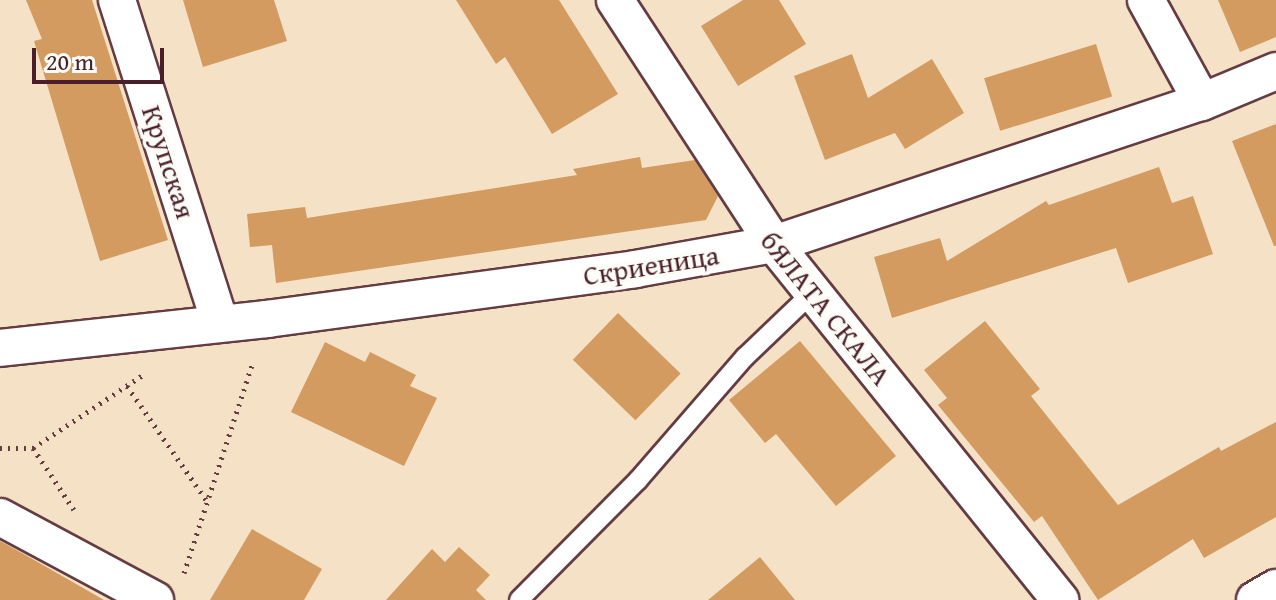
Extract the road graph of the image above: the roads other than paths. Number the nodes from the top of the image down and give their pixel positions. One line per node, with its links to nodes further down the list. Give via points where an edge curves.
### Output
1 (117, 0): 8 (street, Крупская)
2 (615, 0): 6 (street, бЯЛАТА СКАЛА)
3 (1146, 0): 5 (street)
4 (1276, 71): 5 (street, Скриеница)
5 (1202, 102): 6 (street, Скриеница)
6 (774, 244): 7 (street, бЯЛАТА СКАЛА); 8 (street, Скриеница, via 635,269)
7 (813, 292): 13 (lane, via 745,357 628,491); 14 (street, бЯЛАТА СКАЛА)
8 (220, 323): 9 (street, Скриеница)
9 (0, 348)
10 (0, 517): 12 (street)
11 (1276, 588): 15 (street)
12 (167, 593)
13 (519, 600)
14 (1060, 600)
15 (1255, 600)

